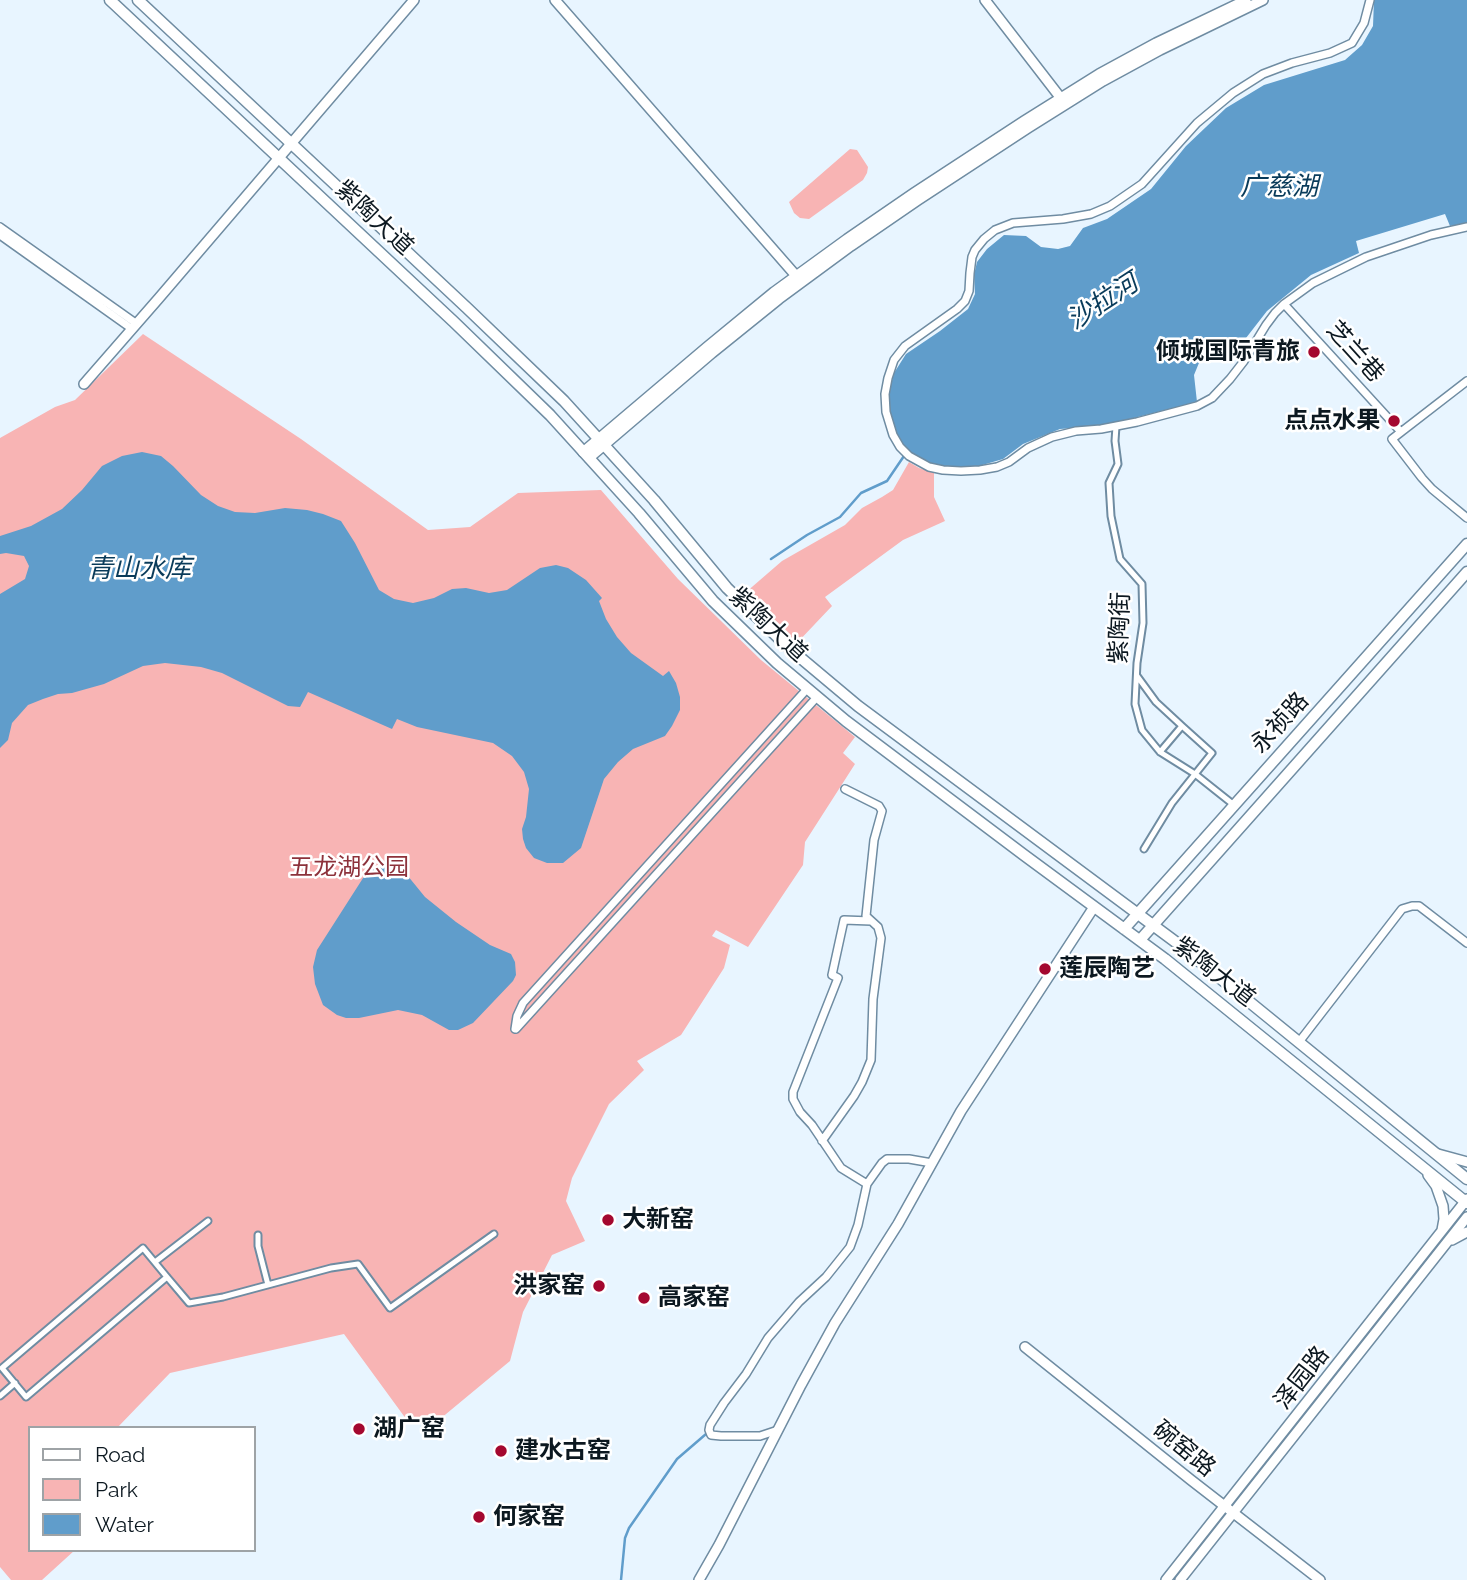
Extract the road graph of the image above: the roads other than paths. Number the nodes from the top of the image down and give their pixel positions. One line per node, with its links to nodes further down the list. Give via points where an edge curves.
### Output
1 (110, 0): 11 (main road, 紫陶大道)
2 (138, 0): 10 (main road, 紫陶大道)
3 (414, 0): 10 (street)
4 (555, 0): 15 (street)
5 (985, 0): 9 (street)
6 (1246, 0): 9 (street, via 1156,43)
7 (1263, 0): 9 (street)
8 (1370, 0): 20 (street, via 1352,43 1263,74 1233,93 1197,123 1142,184 1110,206 1091,214 1013,223 995,230 972,257 965,301 905,346 888,378 885,403 897,441 909,456 936,469 996,467 1052,437)
9 (1063, 101): 15 (street)
10 (292, 144): 11 (street); 22 (main road, 紫陶大道, via 517,355)
11 (279, 158): 17 (street); 23 (main road, 紫陶大道, via 513,378)
12 (0, 227): 17 (street)
13 (1467, 227): 16 (street, via 1366,257 1313,283)
14 (0, 235): 17 (street)
15 (799, 279): 22 (street)
16 (1284, 304): 20 (street, via 1212,398); 21 (street, 芝兰巷)
17 (134, 327): 19 (street)
18 (1467, 381): 21 (street)
19 (84, 384)
20 (1116, 426): 27 (street, 紫陶街, via 1118,464 1109,483 1111,516 1119,559 1142,584 1143,623)
21 (1401, 432): 24 (street, via 1392,439 1409,462)
22 (601, 442): 23 (street); 37 (main road, 紫陶大道, via 727,588 808,664)
23 (586, 455): 28 (main road, 紫陶大道, via 713,601)
24 (1467, 518)
25 (1467, 544): 34 (main road, 永祯路)
26 (1467, 572): 39 (main road, 永祯路)
27 (1136, 676): 30 (street); 31 (street, 紫陶街, via 1135,704 1142,730)
28 (807, 689): 29 (main road, 紫陶大道); 29 (street, via 524,1002 516,1029)
29 (817, 697): 36 (main road, 紫陶大道)
30 (1182, 726): 31 (street); 32 (street, via 1212,752)
31 (1160, 752): 32 (street, 紫陶街)
32 (1195, 774): 34 (street, 紫陶街); 35 (street)
33 (845, 789): 38 (street, via 882,811 874,840 866,916)
34 (1234, 806): 37 (main road, 永祯路)
35 (1144, 849)
36 (1094, 906): 40 (main road, 紫陶大道); 47 (street)
37 (1137, 915): 39 (main road, 紫陶大道); 40 (main road, 永祯路)
38 (871, 921): 44 (street, via 881,938 871,1060 854,1096); 44 (street, via 844,920 832,975 838,978 793,1092 795,1104)
39 (1153, 926): 41 (main road, 永祯路); 43 (main road, 紫陶大道)
40 (1124, 929): 41 (main road, 紫陶大道)
41 (1140, 940): 48 (main road, 紫陶大道)
42 (1467, 943): 43 (street, via 1419,906 1402,909)
43 (1299, 1042): 45 (main road, 紫陶大道)
44 (822, 1141): 50 (street, via 843,1171)
45 (1433, 1152): 46 (street); 49 (main road, 紫陶大道)
46 (1467, 1162)
47 (932, 1163): 50 (street, via 887,1159); 65 (street, via 835,1323)
48 (1420, 1165): 51 (main road, 紫陶大道); 54 (street, via 1439,1194 1444,1212)
49 (1467, 1179)
50 (867, 1184): 65 (street, via 850,1247 768,1338 709,1430 710,1435 760,1436)
51 (1466, 1201): 54 (street, 泽园路)
52 (1467, 1217): 58 (street, 泽园路)
53 (208, 1221): 59 (street)
54 (1442, 1232): 66 (street, 泽园路)
55 (1467, 1232): 58 (street)
56 (494, 1234): 61 (street, via 390,1308 358,1264)
57 (258, 1235): 61 (street)
58 (1448, 1243): 67 (street, 泽园路)
59 (155, 1262): 60 (street); 63 (street, via 143,1248 2,1368)
60 (167, 1277): 61 (street, via 189,1303); 63 (street, via 26,1397)
61 (268, 1285)
62 (1025, 1347): 66 (street, 碗窑路)
63 (15, 1383): 64 (street)
64 (0, 1396)
65 (779, 1430): 68 (street)
66 (1224, 1506): 67 (street, 碗窑路); 69 (street, 泽园路)
67 (1233, 1513): 70 (street, 泽园路); 71 (street, 碗窑路)
68 (699, 1580)
69 (1166, 1580)
70 (1180, 1580)
71 (1320, 1580)

